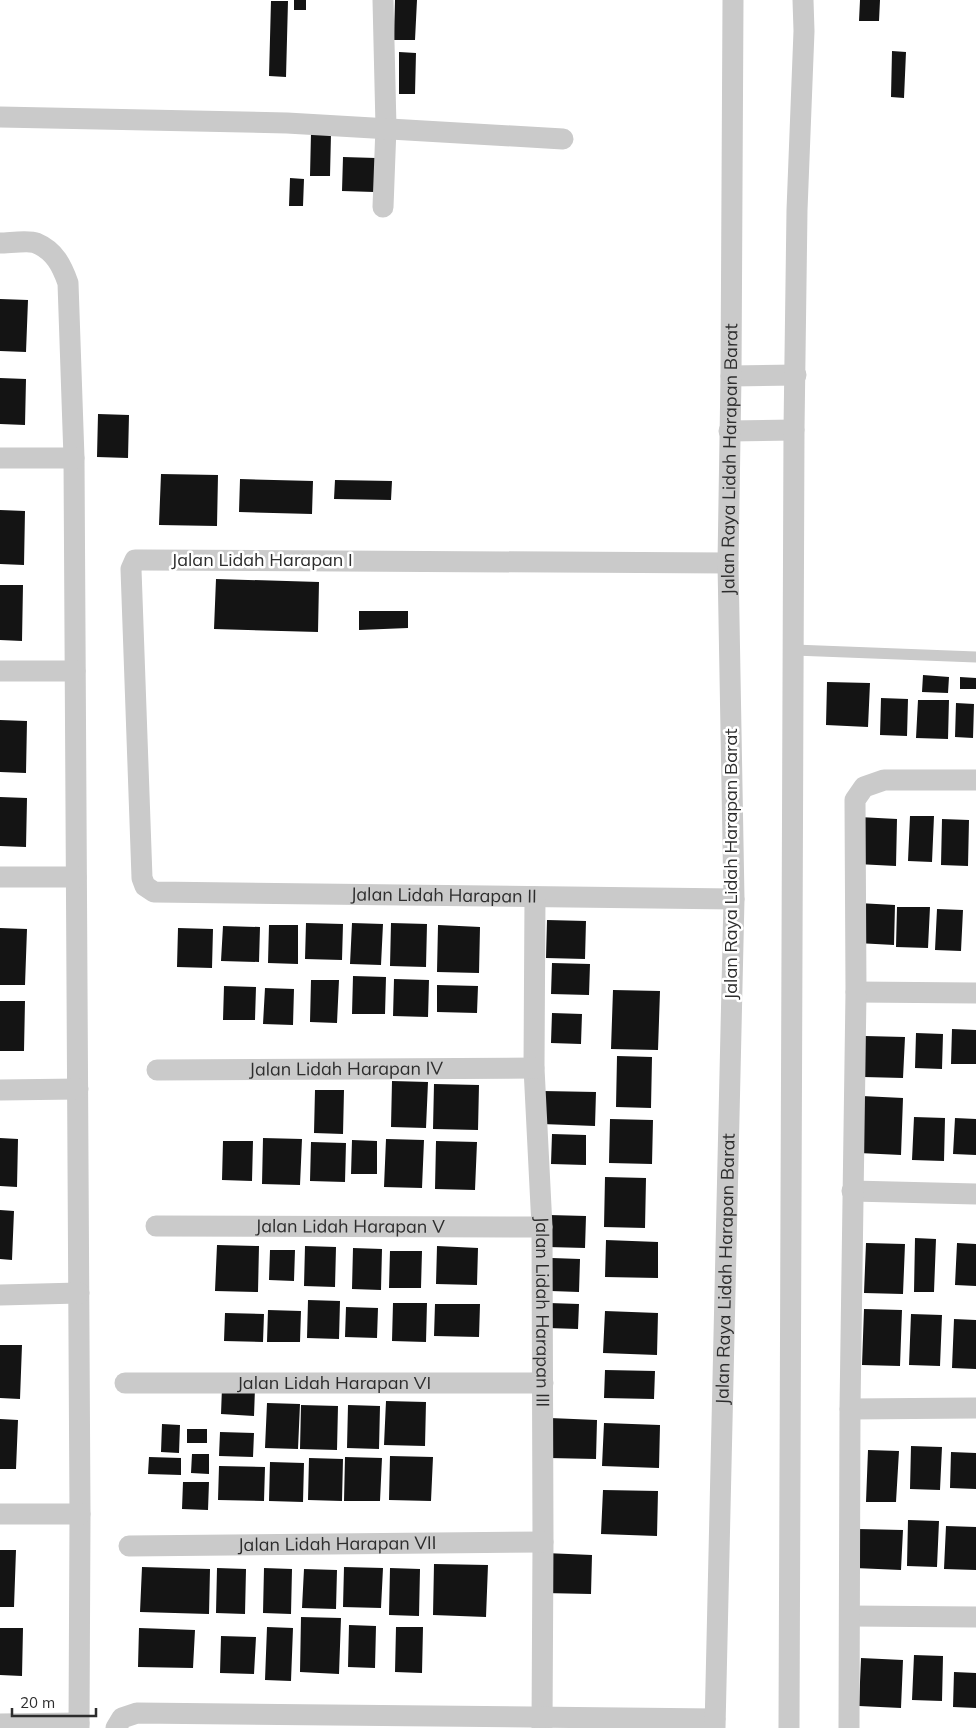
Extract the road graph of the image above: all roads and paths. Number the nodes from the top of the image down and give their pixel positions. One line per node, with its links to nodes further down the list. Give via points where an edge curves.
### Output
1 (382, 0): 5 (street)
2 (734, 0): 9 (street, Jalan Raya Lidah Harapan Barat)
3 (803, 0): 10 (street)
4 (0, 117): 5 (street)
5 (386, 127): 6 (street); 7 (street)
6 (563, 139)
7 (383, 207)
8 (0, 243): 14 (street, via 35,243 54,255 68,283)
9 (731, 376): 10 (street); 12 (street, Jalan Raya Lidah Harapan Barat)
10 (796, 376): 11 (street)
11 (794, 430): 12 (street); 16 (street)
12 (729, 432): 15 (street, Jalan Raya Lidah Harapan Barat)
13 (0, 458): 14 (street)
14 (74, 458): 19 (street)
15 (728, 563): 23 (street, Jalan Lidah Harapan I, via 135,560 131,569 142,878 145,886); 25 (street, Jalan Raya Lidah Harapan Barat)
16 (794, 650): 17 (lane); 53 (street)
17 (976, 657)
18 (0, 671): 19 (street)
19 (75, 671): 22 (street)
20 (976, 780): 26 (street, via 884,780 864,787 855,800)
21 (0, 877): 22 (street)
22 (76, 877): 30 (street)
23 (154, 892): 24 (street, Jalan Lidah Harapan II)
24 (535, 897): 25 (street, Jalan Lidah Harapan II); 28 (street, Jalan Lidah Harapan III)
25 (734, 899): 51 (street, Jalan Raya Lidah Harapan Barat)
26 (856, 992): 27 (street); 32 (street)
27 (976, 993)
28 (534, 1068): 29 (street, Jalan Lidah Harapan IV); 35 (street, Jalan Lidah Harapan III)
29 (157, 1070)
30 (78, 1089): 31 (street); 36 (street)
31 (0, 1090)
32 (852, 1191): 33 (street); 41 (street)
33 (976, 1194)
34 (156, 1226): 35 (street, Jalan Lidah Harapan V)
35 (542, 1227): 39 (street, Jalan Lidah Harapan III)
36 (79, 1293): 37 (street); 43 (street)
37 (0, 1295)
38 (125, 1383): 39 (street, Jalan Lidah Harapan VI)
39 (543, 1383): 44 (street, Jalan Lidah Harapan III)
40 (976, 1408): 41 (street)
41 (850, 1409): 46 (street)
42 (0, 1514): 43 (street)
43 (80, 1514): 52 (street)
44 (543, 1542): 45 (street, Jalan Lidah Harapan VII); 49 (street, Jalan Lidah Harapan III)
45 (129, 1546)
46 (850, 1616): 47 (street); 54 (street)
47 (976, 1617)
48 (121, 1722): 49 (street, via 137,1713)
49 (542, 1723): 51 (street)
50 (0, 1724): 52 (street)
51 (715, 1724)
52 (79, 1726)
53 (789, 1728)
54 (849, 1728)

